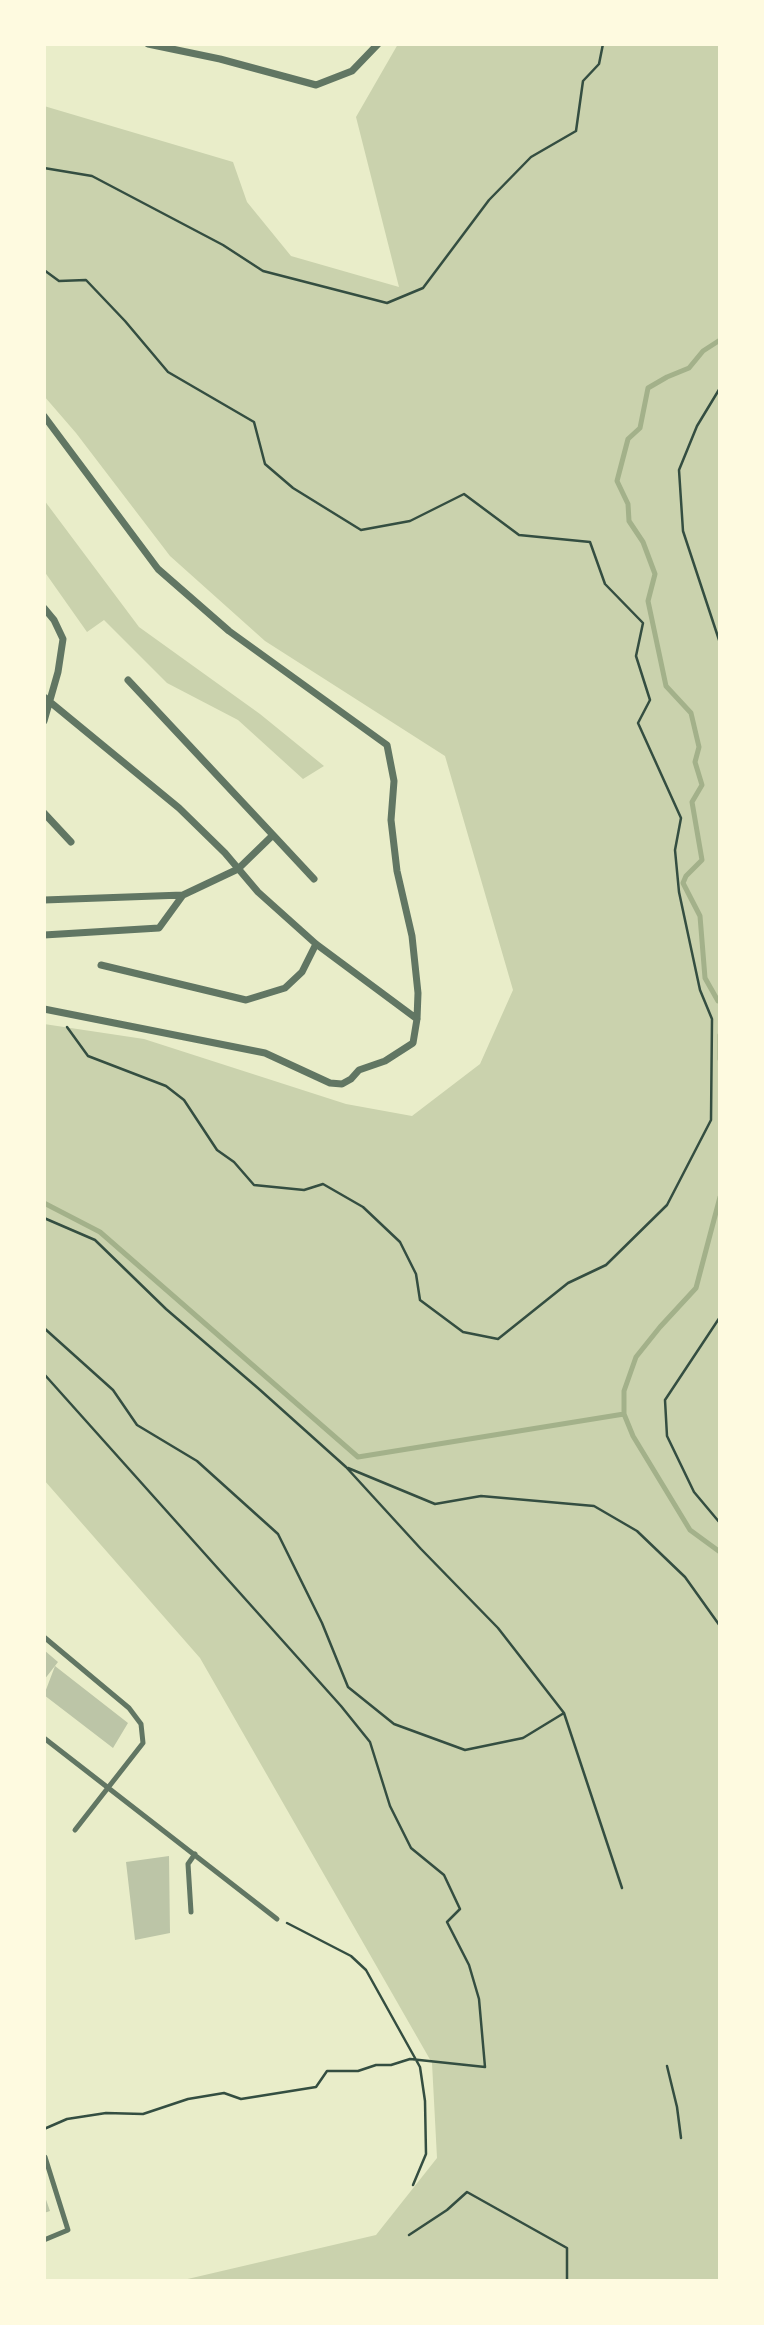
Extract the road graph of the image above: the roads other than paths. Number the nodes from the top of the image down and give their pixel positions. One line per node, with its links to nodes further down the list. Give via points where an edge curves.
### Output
1 (148, 44): 2 (street, via 316,85 352,71)
2 (378, 44)
3 (44, 416): 19 (street, via 158,569 229,631 387,745 394,781 391,820 412,936)
4 (44, 608): 6 (street, via 63,639 58,672)
5 (128, 680): 9 (street)
6 (46, 701): 7 (street); 11 (street, via 179,808)
7 (44, 721)
8 (44, 813): 10 (street)
9 (273, 835): 11 (street); 12 (street)
10 (71, 842)
11 (238, 869): 13 (street); 16 (street)
12 (314, 879)
13 (183, 895): 14 (street); 15 (street, via 159,928)
14 (44, 900)
15 (44, 935)
16 (316, 944): 17 (street, via 302,972 285,988 246,999); 19 (street)
17 (101, 965)
18 (44, 1009): 19 (street, via 265,1053 330,1083 342,1084 359,1070 386,1061 413,1043)
19 (417, 1019)
20 (44, 1637): 22 (lane, via 129,1708 141,1724 143,1743)
21 (44, 1738): 22 (lane)
22 (110, 1788): 23 (lane); 24 (lane)
23 (75, 1830)
24 (195, 1854): 25 (lane, via 188,1864); 26 (lane)
25 (191, 1912)
26 (277, 1919)
27 (45, 2157): 28 (lane, via 68,2230)
28 (44, 2240)

